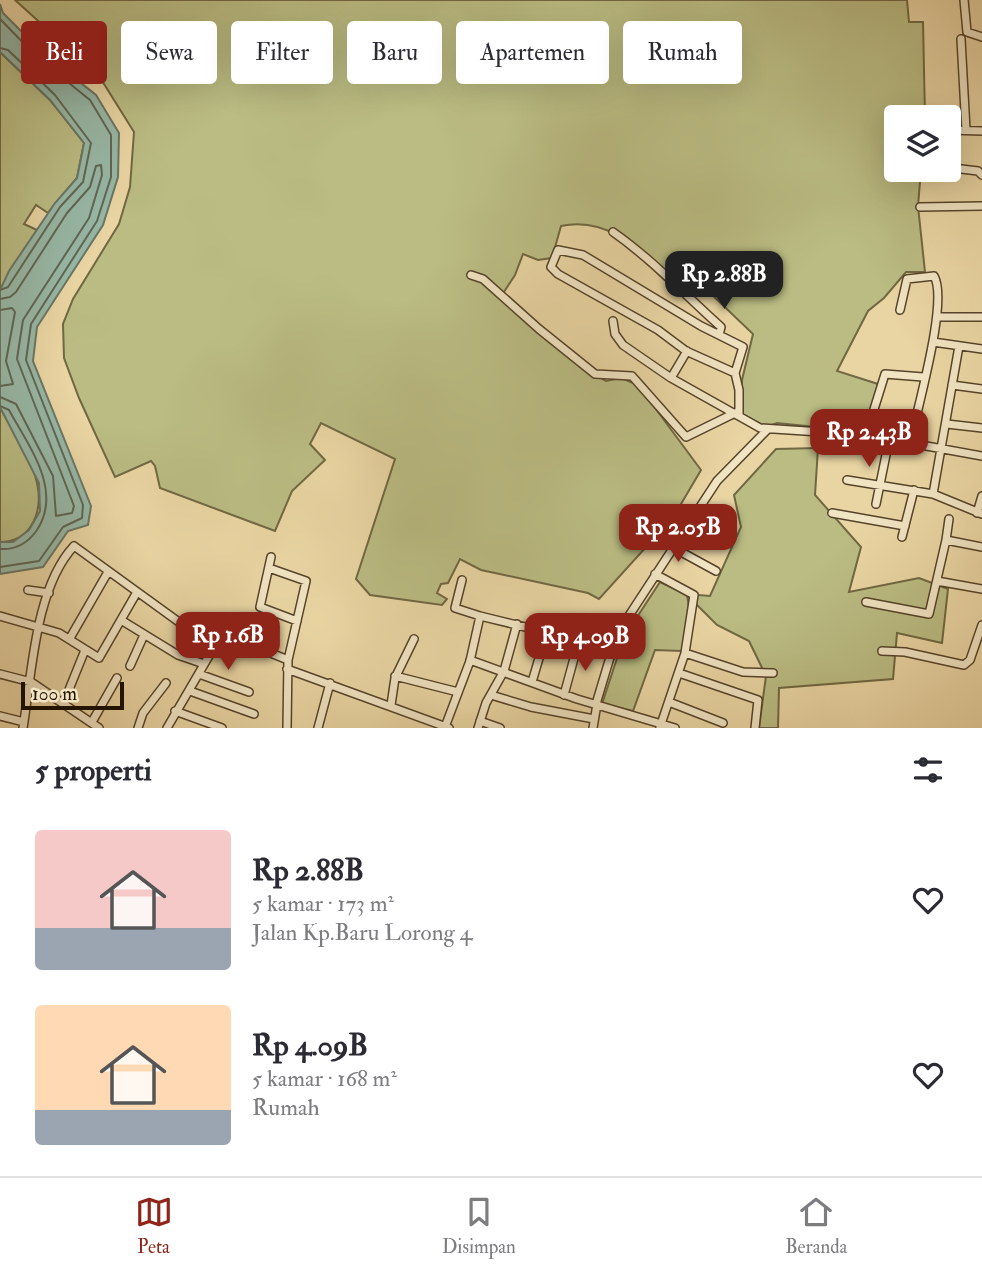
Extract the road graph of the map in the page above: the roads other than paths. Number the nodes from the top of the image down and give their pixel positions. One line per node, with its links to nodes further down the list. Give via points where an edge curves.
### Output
1 (964, 0): 2 (street, via 968,33)
2 (982, 37)
3 (961, 39): 5 (street)
4 (961, 130): 5 (street)
5 (966, 130): 6 (street)
6 (982, 131)
7 (961, 170): 8 (street)
8 (982, 175)
9 (982, 206): 10 (street)
10 (920, 207)
11 (613, 232): 17 (street, via 648,257 722,327)
12 (471, 275): 27 (street, via 483,279 596,374 632,376 686,437)
13 (900, 310): 14 (street, via 906,279 934,276)
14 (937, 317): 15 (street); 18 (street)
15 (982, 317)
16 (613, 321): 24 (street, via 623,345)
17 (719, 335): 21 (street, via 578,253 558,249 551,268); 22 (street, via 743,347)
18 (933, 342): 19 (street); 23 (street)
19 (959, 346): 20 (street); 25 (street)
20 (982, 349)
21 (687, 352): 22 (street); 24 (street)
22 (735, 373): 27 (street)
23 (923, 377): 31 (street, via 885,374); 33 (street)
24 (671, 378): 27 (street)
25 (952, 385): 26 (street); 28 (street)
26 (982, 389)
27 (740, 417): 30 (street)
28 (947, 424): 29 (street); 34 (street)
29 (982, 428)
30 (766, 430): 31 (street); 48 (street, via 717,481)
31 (866, 435): 32 (street)
32 (889, 440): 33 (street); 37 (street)
33 (910, 444): 34 (street)
34 (941, 450): 35 (street); 39 (street)
35 (982, 456)
36 (847, 480): 37 (street)
37 (879, 486): 38 (street); 41 (street)
38 (914, 490): 39 (street); 45 (street)
39 (933, 494): 43 (street)
40 (982, 496): 43 (street)
41 (876, 505)
42 (832, 513): 45 (street)
43 (979, 513)
44 (949, 519): 47 (street)
45 (905, 526): 46 (street)
46 (902, 537)
47 (946, 540): 49 (street); 56 (street)
48 (672, 547): 52 (street); 54 (street)
49 (982, 547)
50 (271, 557): 51 (street)
51 (269, 568): 65 (street, via 306,581); 65 (street, via 260,607)
52 (716, 571)
53 (108, 572): 59 (street); 60 (street, via 74,546); 71 (street)
54 (655, 574): 76 (street, via 694,595); 100 (street, via 617,634)
55 (462, 580): 63 (street, via 455,608)
56 (937, 581): 57 (street); 61 (street, via 929,614)
57 (982, 589)
58 (28, 590): 60 (street)
59 (137, 592): 64 (street); 73 (street)
60 (49, 593): 67 (street)
61 (866, 602)
62 (0, 616): 67 (street)
63 (480, 616): 66 (street); 78 (street)
64 (121, 620): 70 (street); 74 (street, via 99,658)
65 (298, 621): 77 (street)
66 (517, 624): 69 (street); 82 (street)
67 (39, 625): 71 (street); 89 (street)
68 (982, 625): 75 (street, via 964,665)
69 (547, 631): 90 (street); 97 (street, via 580,641)
70 (144, 635): 79 (street); 80 (street)
71 (70, 638): 74 (street)
72 (414, 639): 87 (street)
73 (212, 646): 77 (street, via 222,636); 79 (street)
74 (85, 650): 98 (street)
75 (882, 651)
76 (685, 653): 83 (street); 84 (street, via 743,672)
77 (288, 660): 81 (street)
78 (470, 660): 82 (street); 95 (street)
79 (204, 664): 86 (street)
80 (130, 666)
81 (287, 669): 92 (street); 116 (street)
82 (504, 671): 90 (street); 96 (street)
83 (679, 673): 99 (street); 121 (street, via 759,702)
84 (774, 673)
85 (0, 674): 89 (street)
86 (199, 674): 93 (street); 94 (street)
87 (396, 676): 95 (street); 101 (street)
88 (117, 678): 106 (street)
89 (31, 682): 98 (street); 108 (street)
90 (532, 682): 97 (street)
91 (166, 683): 113 (street, via 143,713)
92 (330, 683): 101 (street); 117 (street)
93 (190, 691): 102 (street); 103 (street)
94 (249, 692)
95 (458, 692): 111 (street)
96 (491, 695): 105 (street); 109 (street)
97 (564, 695): 100 (street)
98 (64, 702): 106 (street)
99 (669, 702): 107 (street); 110 (street)
100 (597, 704): 105 (street); 110 (street)
101 (391, 705): 111 (street)
102 (174, 711): 114 (street); 115 (street)
103 (254, 714)
104 (0, 716): 108 (street)
105 (594, 719): 119 (street)
106 (92, 722): 112 (street)
107 (723, 723)
108 (24, 725)
109 (479, 725): 118 (street)
110 (660, 726): 120 (street)
111 (445, 727)
112 (99, 728)
113 (138, 728)
114 (167, 728)
115 (222, 728)
116 (287, 728)
117 (318, 728)
118 (500, 728)
119 (593, 728)
120 (675, 728)
121 (755, 728)

